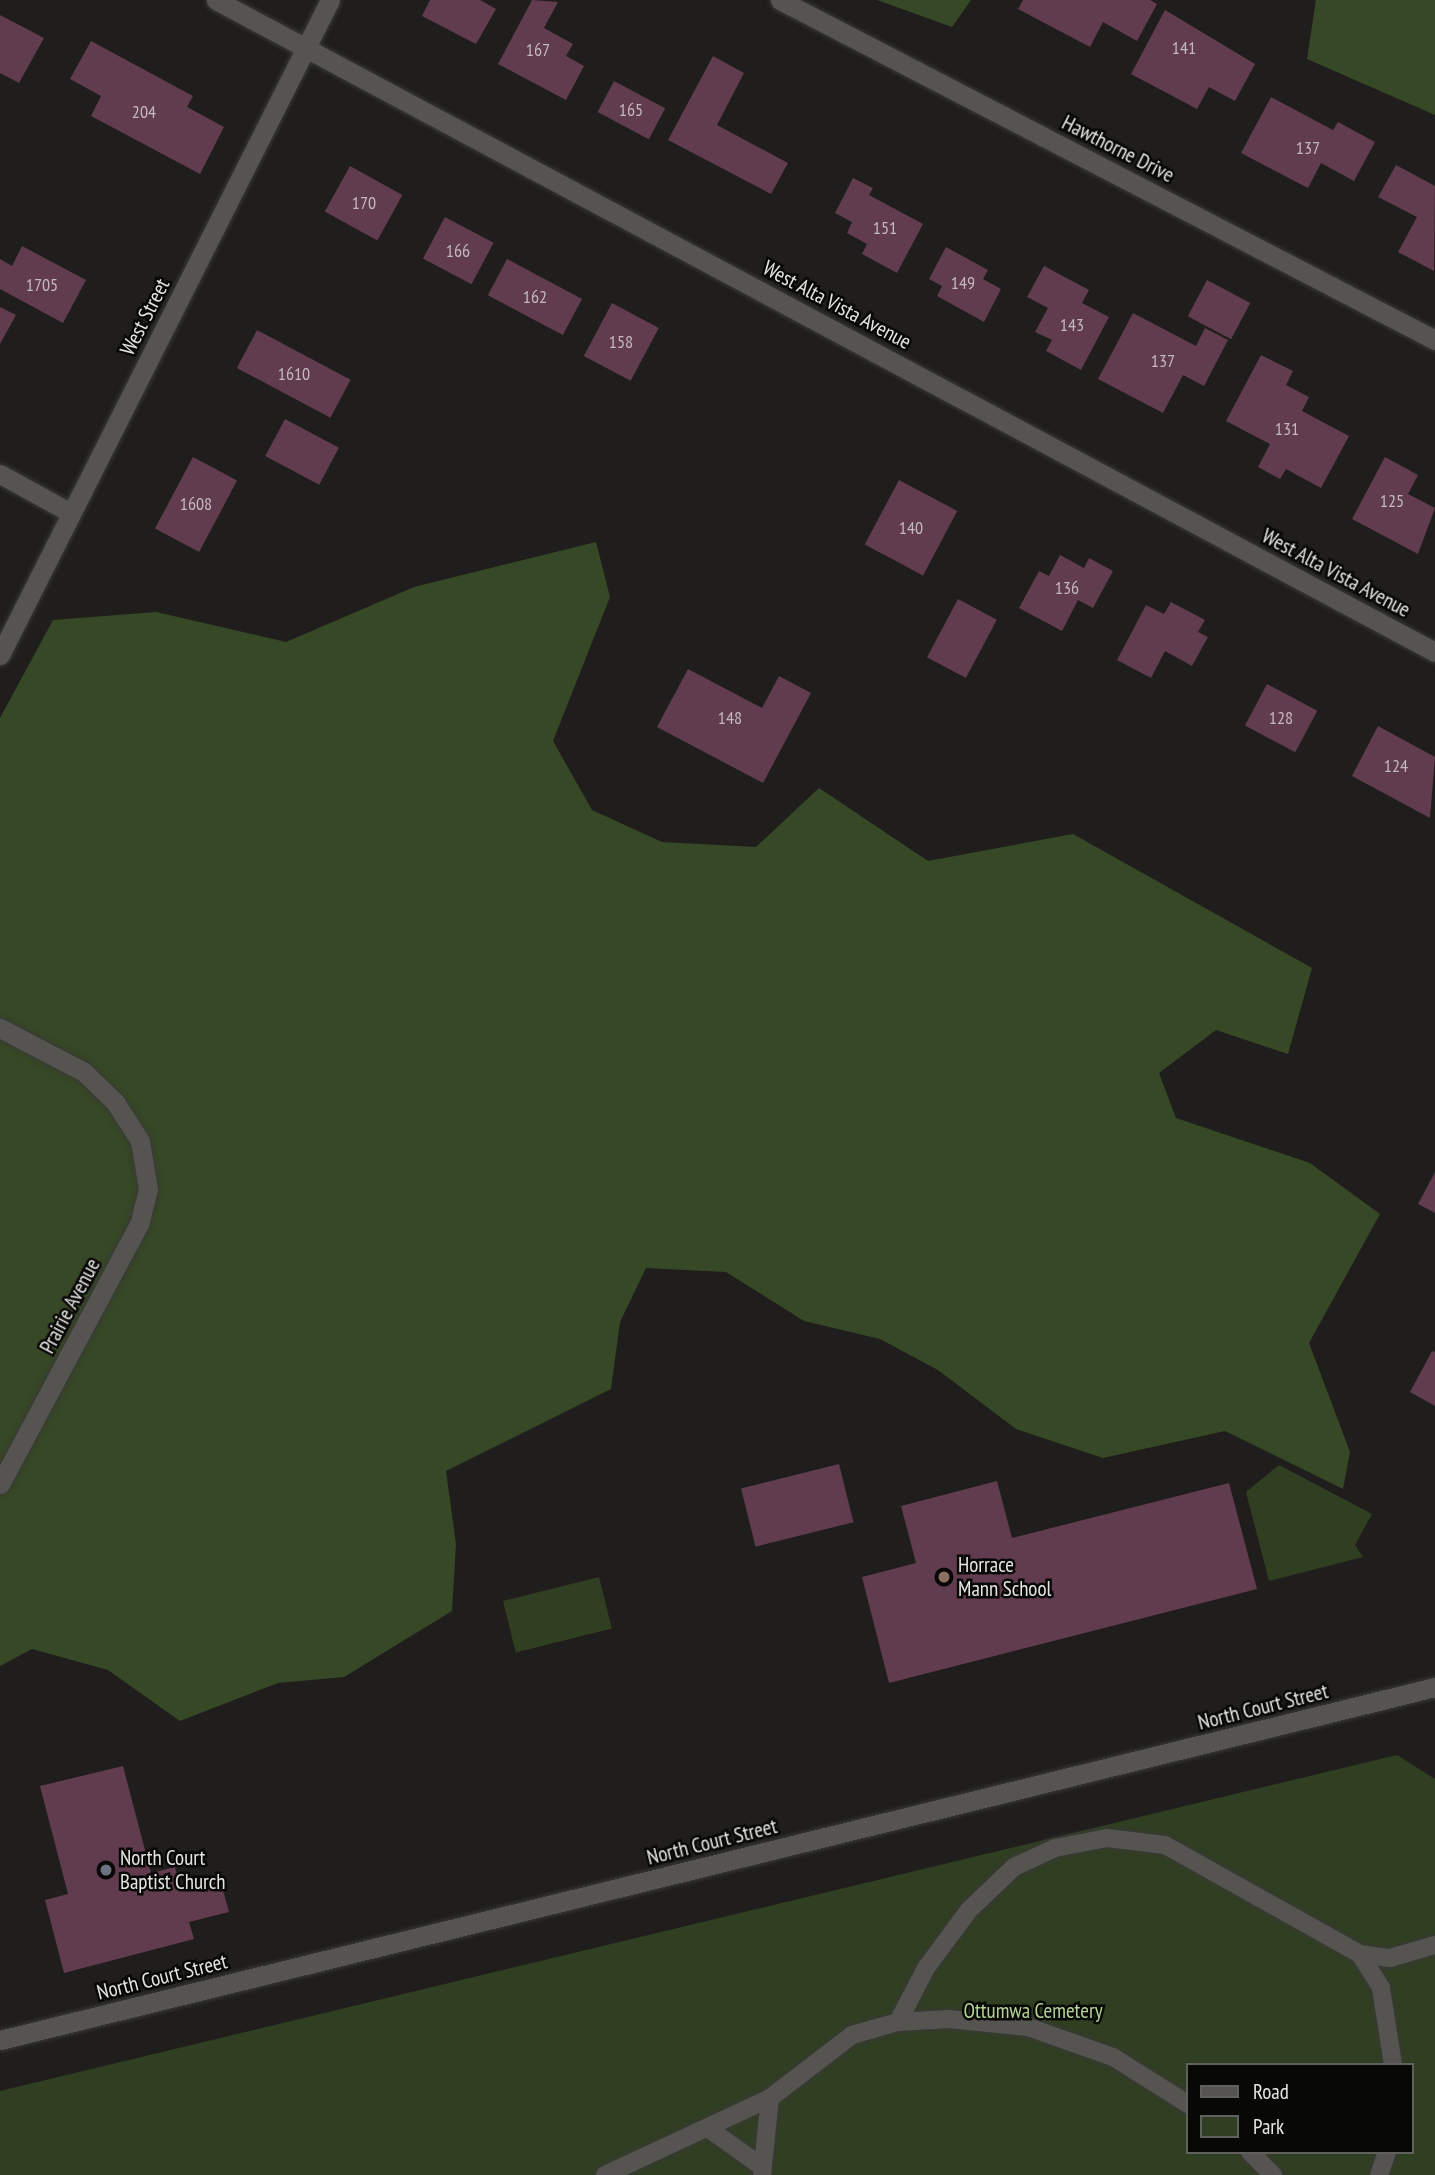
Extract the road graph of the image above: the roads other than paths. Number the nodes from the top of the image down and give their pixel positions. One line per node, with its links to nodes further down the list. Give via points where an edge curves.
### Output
1 (216, 0): 4 (street, West Alta Vista Avenue)
2 (330, 0): 4 (street, West Street)
3 (780, 0): 5 (street, Hawthorne Drive)
4 (308, 46): 7 (street, West Street); 8 (street, West Alta Vista Avenue)
5 (1435, 340)
6 (0, 474): 7 (street)
7 (71, 513): 9 (street, West Street)
8 (1435, 652)
9 (0, 655)
10 (0, 1028): 11 (street, Prairie Avenue, via 84,1072 115,1102 140,1141 148,1189 139,1224)
11 (0, 1484)
12 (1433, 1690): 18 (street, North Court Street)
13 (1435, 1945): 15 (lane)
14 (1360, 1954): 15 (lane); 16 (lane); 17 (lane, via 1164,1845 1107,1838 1055,1848 1014,1867 947,1939)
15 (1403, 1954): 16 (lane)
16 (1381, 1988): 19 (lane)
17 (898, 2022): 20 (lane, via 852,2035); 21 (lane, via 949,2019 1028,2027 1113,2057)
18 (0, 2040)
19 (1393, 2063)
20 (770, 2098): 22 (lane); 25 (lane)
21 (1186, 2103)
22 (709, 2129): 25 (lane); 26 (lane)
23 (1252, 2154): 27 (lane)
24 (1386, 2154): 28 (lane)
25 (762, 2171)
26 (605, 2175)
27 (1273, 2175)
28 (1379, 2175)

